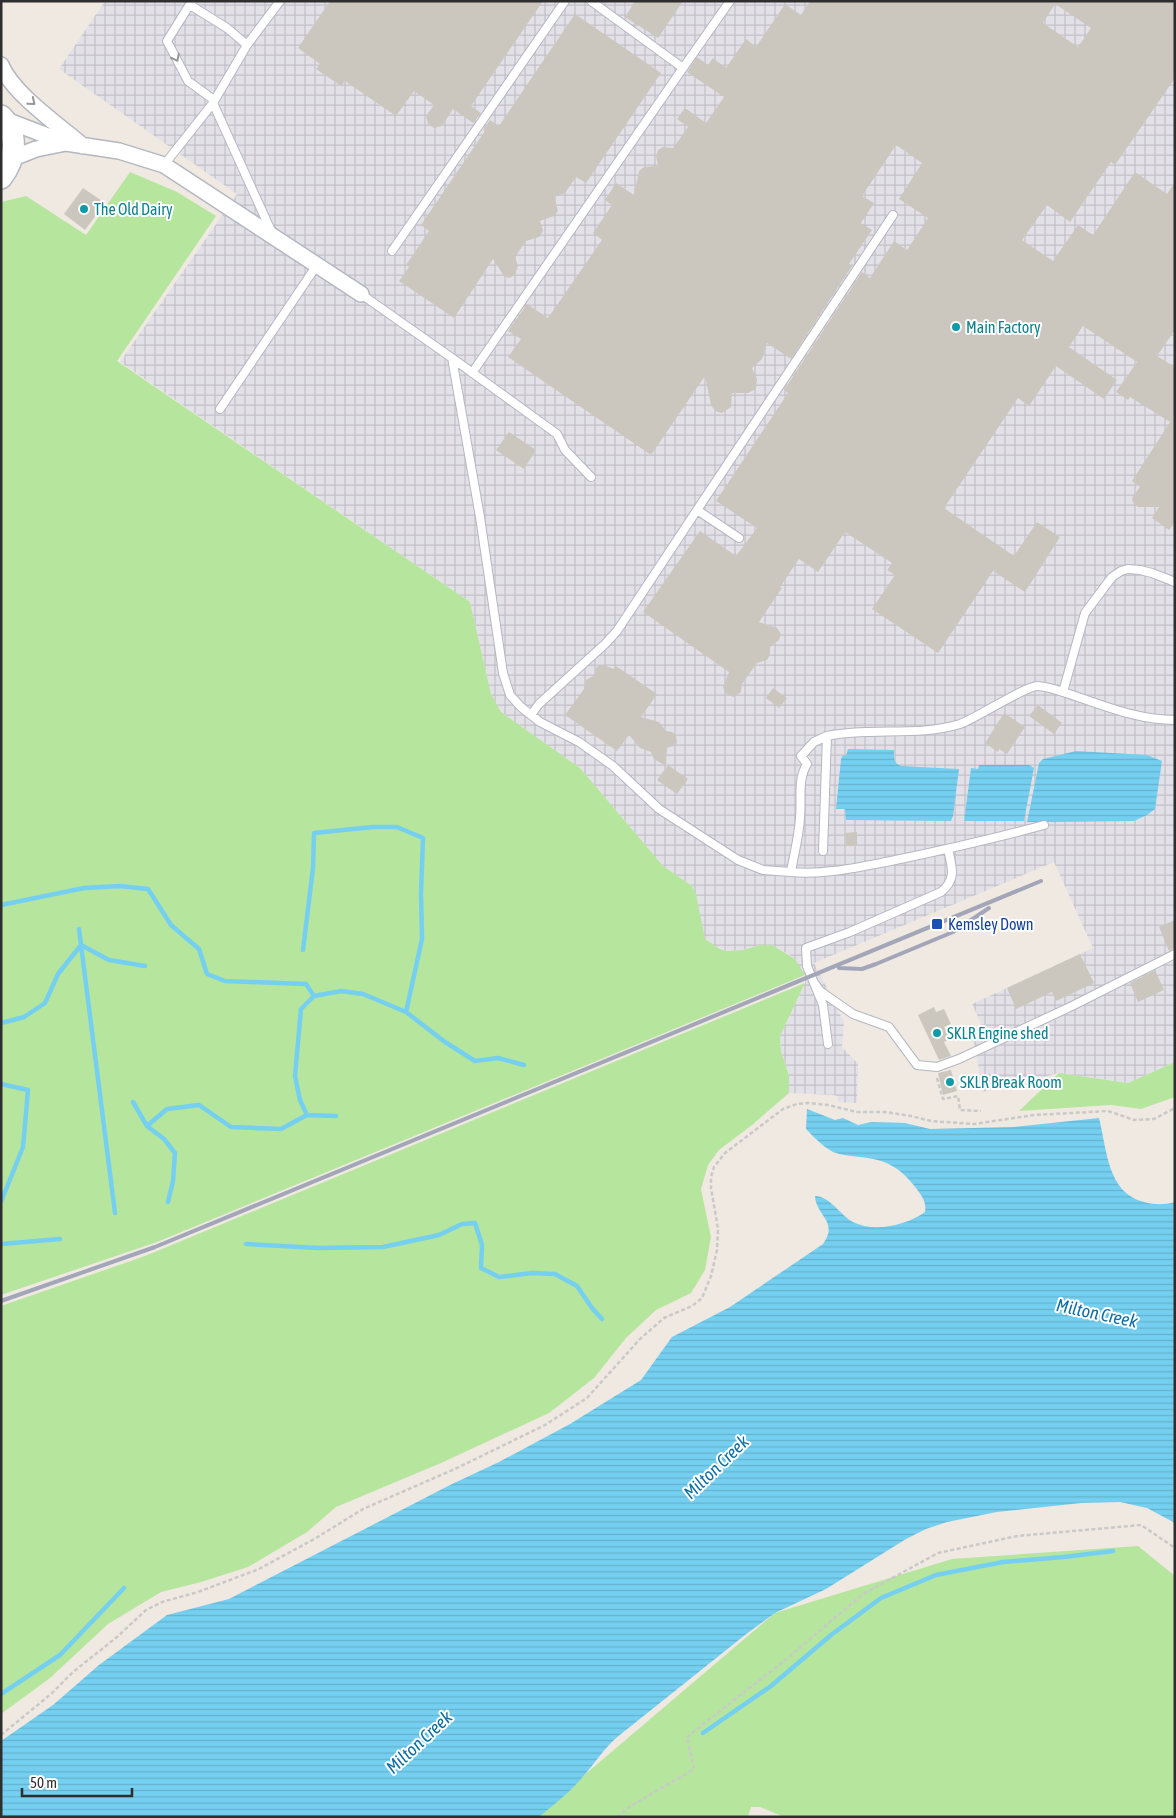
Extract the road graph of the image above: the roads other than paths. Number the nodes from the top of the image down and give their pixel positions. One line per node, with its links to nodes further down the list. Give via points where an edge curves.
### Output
1 (280, 1): 6 (lane)
2 (565, 1): 18 (lane)
3 (591, 1): 8 (lane)
4 (730, 1): 8 (lane)
5 (191, 3): 6 (lane); 9 (lane, one-way to 9, via 168,41 188,81)
6 (248, 45): 9 (lane)
7 (1, 65): 12 (street, one-way to 12, via 15,88)
8 (683, 68): 22 (lane)
9 (214, 102): 14 (lane); 17 (lane)
10 (4, 118): 11 (street); 13 (main road, via 13,138)
11 (66, 143): 12 (street); 13 (street)
12 (83, 146): 14 (street, via 119,151)
13 (13, 158): 15 (main road)
14 (164, 165): 17 (street)
15 (1, 178)
16 (893, 215): 25 (lane)
17 (273, 236): 19 (street)
18 (392, 251)
19 (317, 265): 20 (street); 23 (lane)
20 (361, 294): 21 (lane)
21 (452, 358): 22 (lane); 29 (lane, via 503,672 514,701)
22 (472, 372): 24 (lane, via 557,434 565,450)
23 (220, 409)
24 (591, 477)
25 (697, 510): 26 (lane); 29 (lane, via 617,631)
26 (739, 538)
27 (1175, 582): 28 (lane, via 1152,572 1128,569 1112,577 1093,600 1082,621)
28 (1062, 692): 30 (lane, via 1130,715); 31 (lane, via 1035,686 980,716 946,728)
29 (530, 715): 35 (lane, via 579,742 613,766 659,809 732,857 763,870)
30 (1175, 720)
31 (827, 736): 34 (lane); 35 (lane, via 814,742 801,756 807,764 800,791 801,817)
32 (1044, 824): 33 (lane)
33 (948, 849): 35 (lane, via 835,871); 37 (lane, via 953,874 941,892 844,935 807,946 806,962)
34 (823, 851)
35 (791, 872)
36 (1175, 954): 37 (lane, via 959,1059 934,1066 917,1065 889,1027 853,1014)
37 (815, 984): 38 (lane, via 823,1005)
38 (828, 1044)

